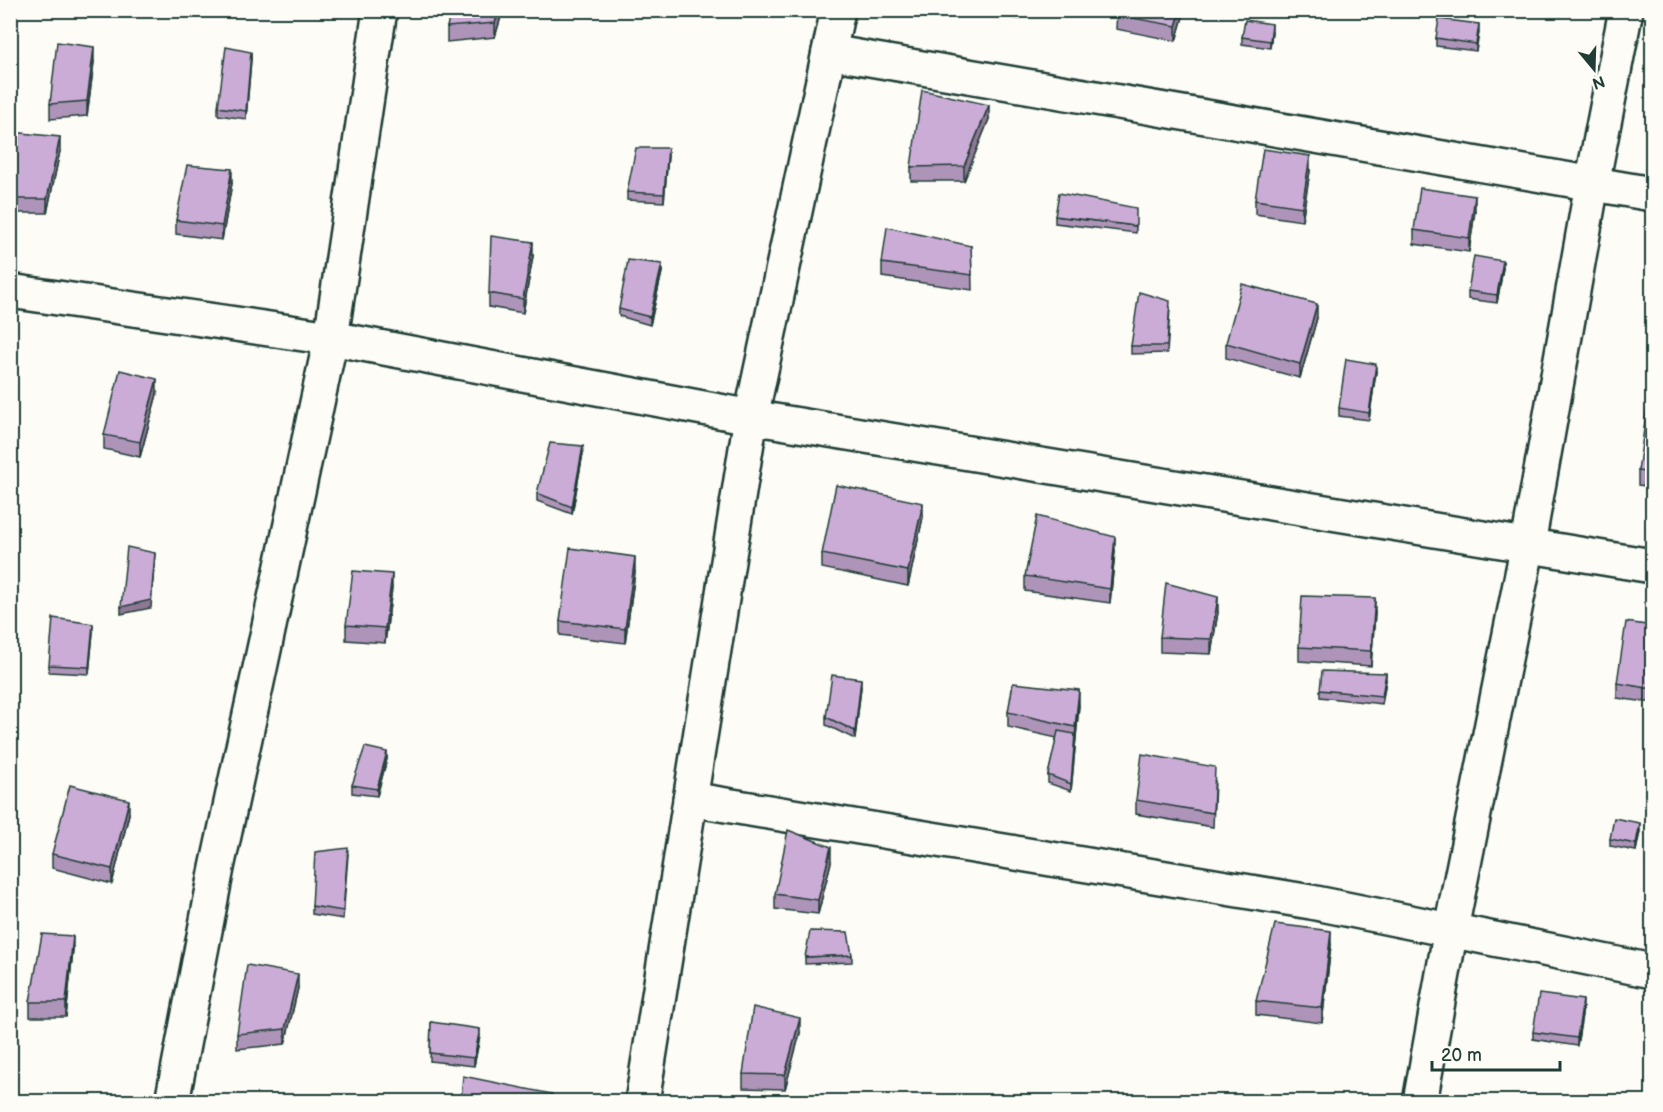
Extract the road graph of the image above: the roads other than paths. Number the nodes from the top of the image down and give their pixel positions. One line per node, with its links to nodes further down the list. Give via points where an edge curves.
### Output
1 (380, 10): 8 (street)
2 (838, 10): 4 (street)
3 (1626, 10): 5 (street)
4 (829, 52): 5 (street); 9 (street)
5 (1592, 184): 6 (street); 10 (street)
6 (1653, 194)
7 (10, 291): 8 (street)
8 (331, 338): 9 (street); 15 (street, via 217,867)
9 (751, 417): 10 (street); 12 (street)
10 (1528, 544): 11 (street); 13 (street)
11 (1653, 566)
12 (690, 799): 13 (street, via 1311,902); 16 (street)
13 (1451, 929): 14 (street); 17 (street)
14 (1653, 971)
15 (172, 1101)
16 (642, 1101)
17 (1420, 1101)

